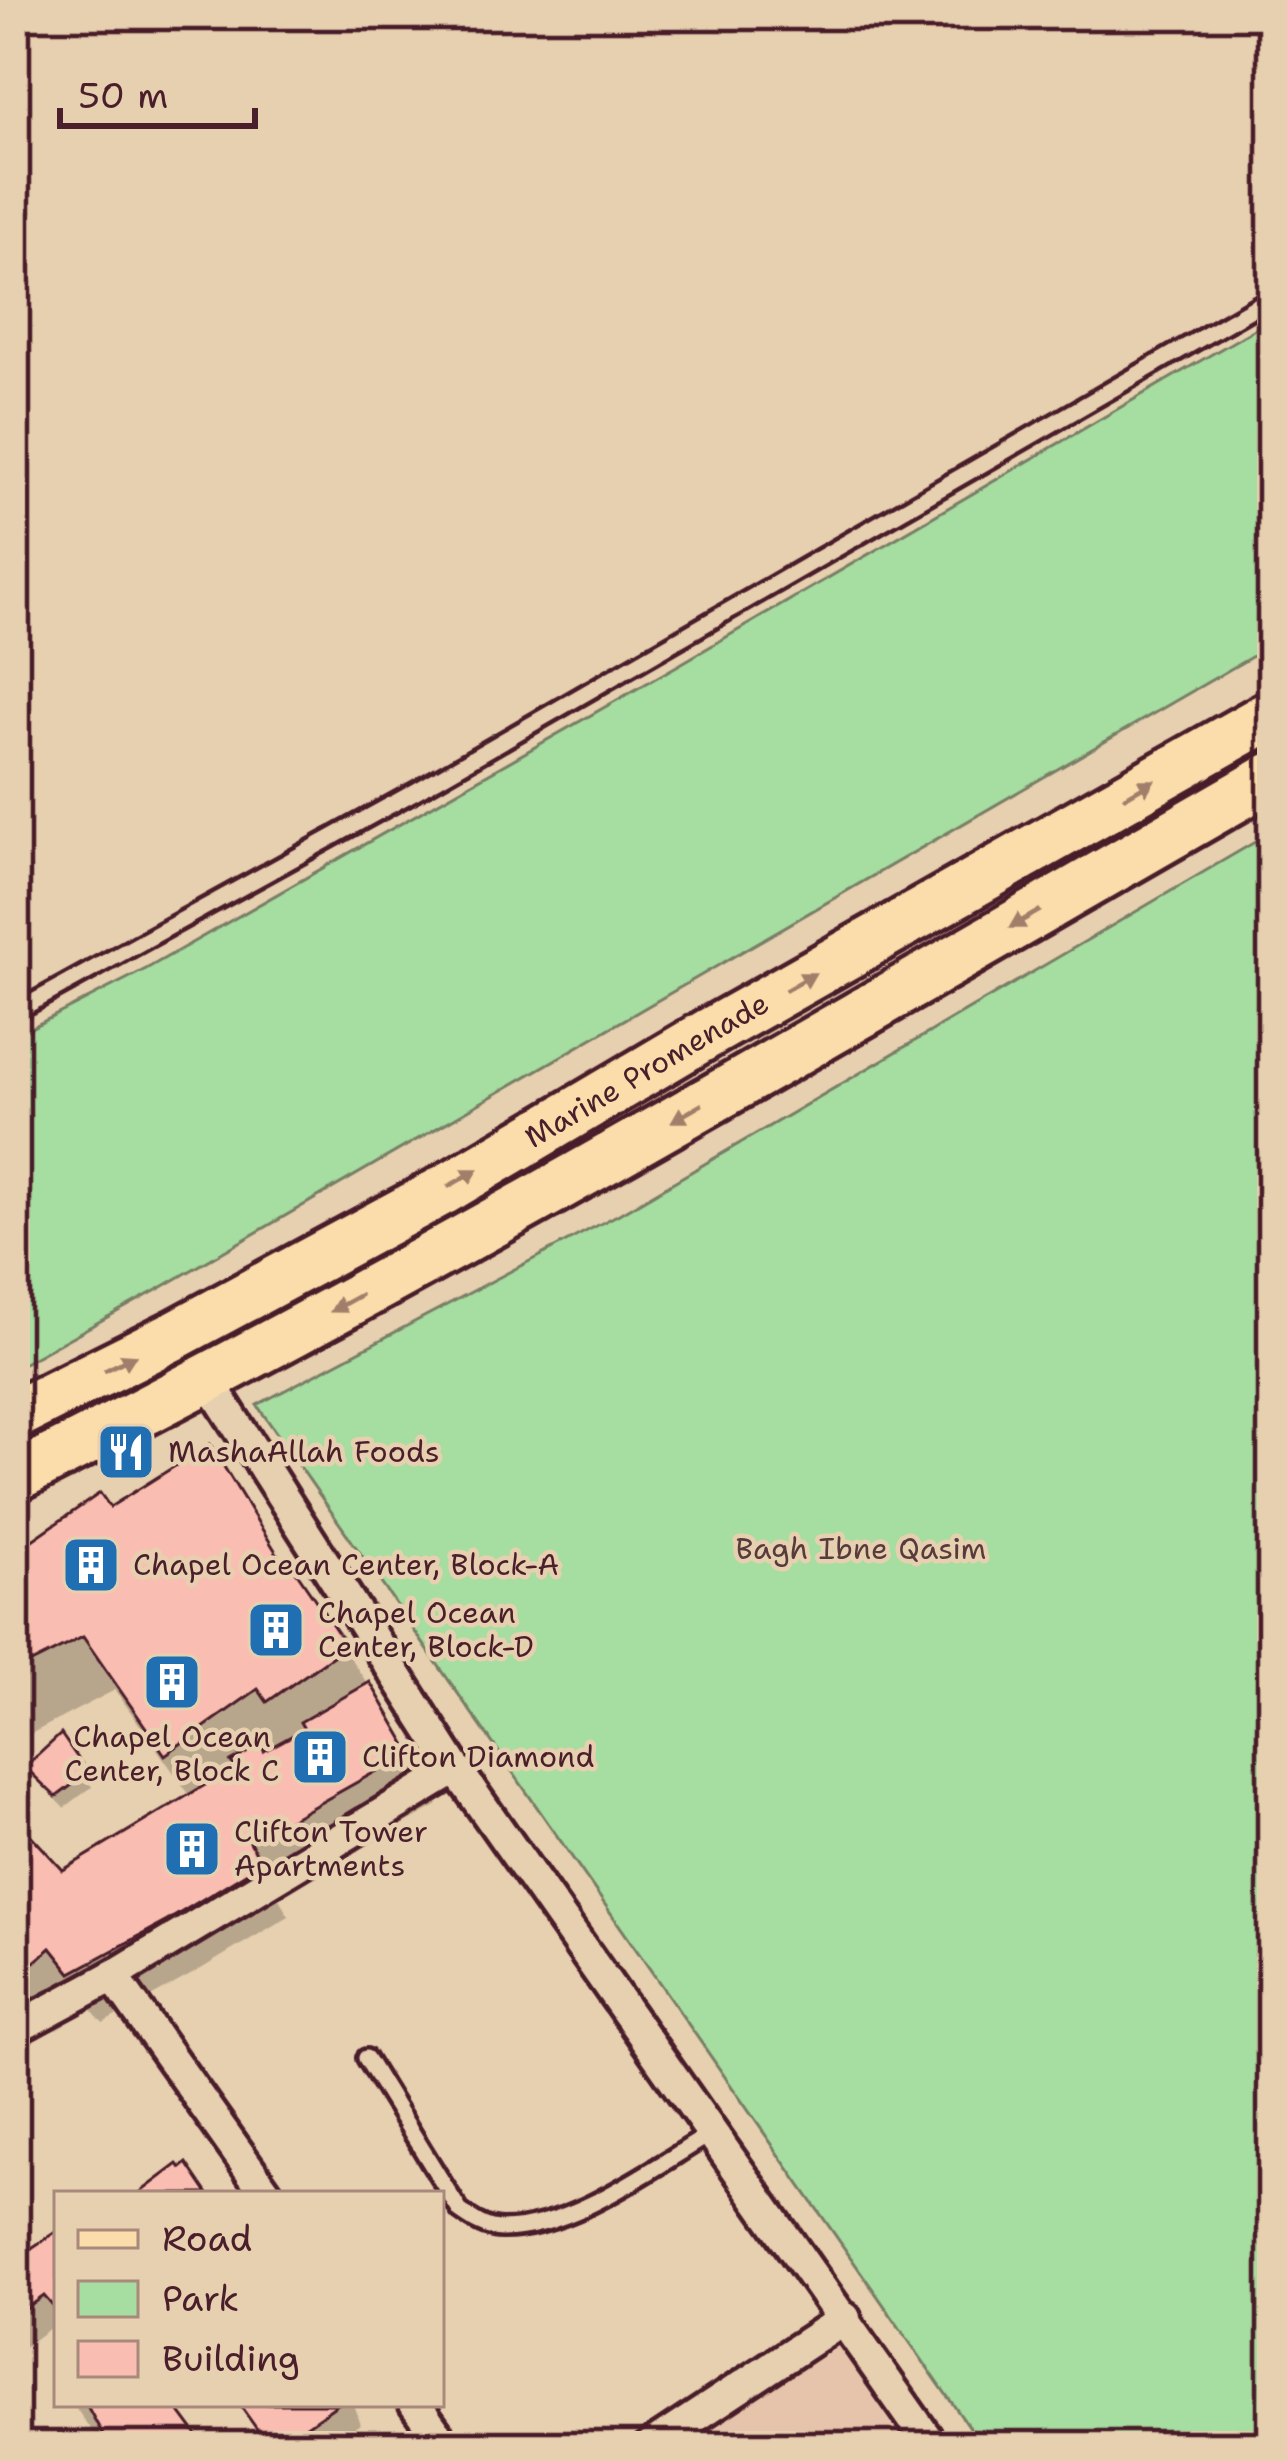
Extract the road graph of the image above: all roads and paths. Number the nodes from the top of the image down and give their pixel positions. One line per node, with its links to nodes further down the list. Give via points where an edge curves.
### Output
1 (1272, 297): 4 (lane, via 416,791)
2 (1272, 714): 6 (main road, Marine Promenade, one-way to 2, via 442,1191)
3 (1272, 777): 5 (main road, Marine Promenade, one-way to 5)
4 (15, 1012)
5 (208, 1380): 7 (main road, Marine Promenade); 8 (street)
6 (15, 1415)
7 (15, 1477)
8 (456, 1769): 9 (street); 12 (street)
9 (113, 1976): 10 (street); 13 (street)
10 (15, 2029)
11 (366, 2058): 12 (lane, via 460,2212 501,2229 590,2204)
12 (712, 2133): 14 (street)
13 (264, 2191)
14 (845, 2318): 17 (street); 18 (street)
15 (417, 2407): 16 (street)
16 (445, 2446)
17 (651, 2446)
18 (932, 2446)

